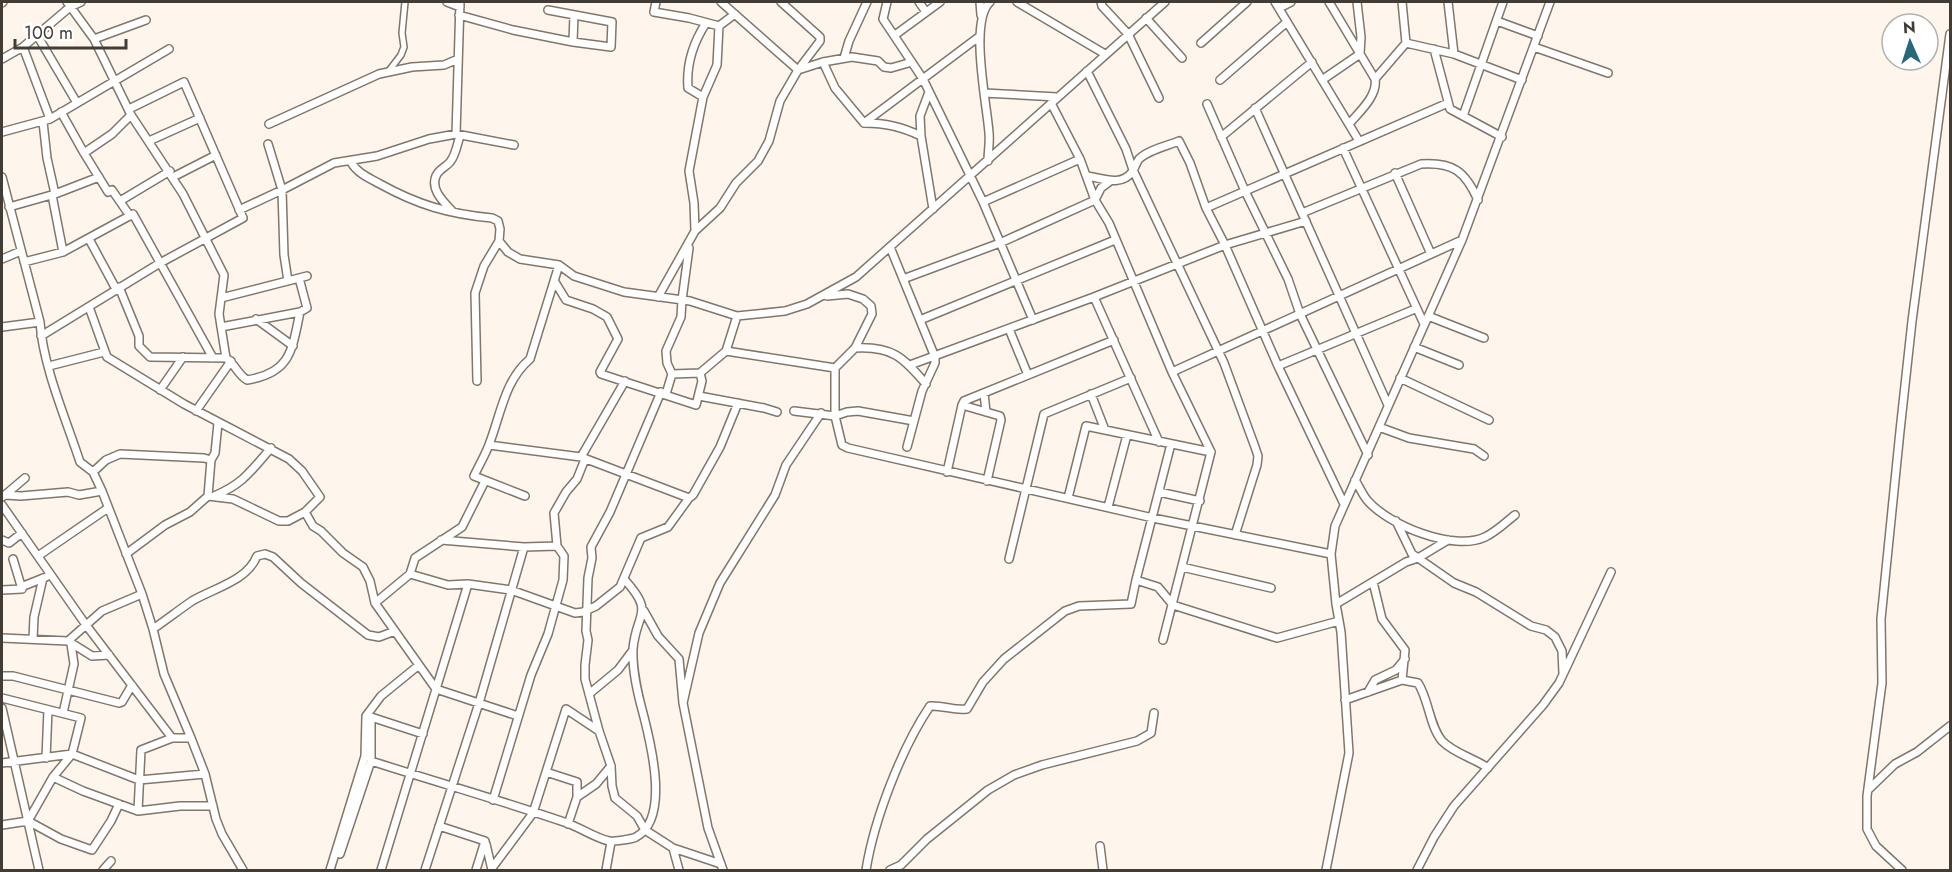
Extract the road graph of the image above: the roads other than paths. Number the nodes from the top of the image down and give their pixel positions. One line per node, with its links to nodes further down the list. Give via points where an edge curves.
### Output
1 (81, 2): 24 (street)
2 (405, 2): 65 (street, via 404,47)
3 (447, 2): 26 (street)
4 (656, 2): 36 (street, via 654,12)
5 (721, 2): 29 (street)
6 (781, 2): 63 (street, via 820,36)
7 (867, 2): 55 (street)
8 (887, 2): 40 (street, via 883,19)
9 (919, 2): 28 (street)
10 (940, 2): 28 (street)
11 (980, 2): 31 (street)
12 (990, 2): 31 (street)
13 (1017, 2): 52 (street)
14 (1101, 2): 38 (street)
15 (1165, 2): 32 (street)
16 (1247, 2): 46 (street)
17 (1292, 2): 25 (street)
18 (1329, 2): 53 (street)
19 (1357, 2): 53 (street)
20 (1402, 2): 47 (street)
21 (1448, 2): 54 (street)
22 (1503, 2): 34 (street)
23 (1550, 2): 43 (street)
24 (68, 4): 41 (street); 44 (street)
25 (1277, 5): 35 (street)
26 (460, 8): 45 (street, via 513,30); 58 (street)
27 (548, 10): 30 (street)
28 (926, 12): 40 (street)
29 (735, 14): 37 (street); 63 (street)
30 (574, 15): 45 (street); 45 (street, via 612,22 611,47)
31 (981, 17): 42 (street)
32 (1146, 18): 38 (street); 56 (street)
33 (146, 20): 44 (street)
34 (1497, 21): 43 (street); 62 (street)
35 (1287, 22): 61 (street); 70 (street)
36 (706, 23): 37 (street); 75 (street, via 691,52 687,78 688,88)
37 (719, 26): 75 (street, via 717,65)
38 (1128, 34): 52 (street); 77 (street)
39 (1950, 34): 344 (street, via 1908,354 1881,619 1882,683)
40 (895, 35): 60 (street)
41 (37, 36): 48 (street); 78 (street)
42 (980, 36): 67 (street); 74 (street)
43 (1538, 36): 49 (street)
44 (93, 39): 69 (street)
45 (573, 42)
46 (1201, 43)
47 (1406, 43): 51 (street); 68 (street)
48 (24, 47): 57 (street); 87 (street)
49 (1534, 47): 66 (street); 72 (street)
50 (169, 49): 69 (street)
51 (1434, 50): 54 (street); 80 (street)
52 (1105, 54): 64 (street)
53 (1360, 54): 68 (street); 71 (street)
54 (1454, 54): 62 (street)
55 (844, 58): 59 (street); 60 (street, via 866,58 891,68)
56 (1182, 58)
57 (2, 59)
58 (458, 59): 65 (street, via 444,65); 92 (street)
59 (823, 62): 63 (street); 88 (street, via 835,88)
60 (912, 62): 67 (street)
61 (1312, 62): 71 (street); 82 (street)
62 (1481, 64): 72 (street); 85 (street)
63 (798, 70): 131 (street, via 780,101 769,141 758,162)
64 (1087, 71): 76 (street); 106 (street)
65 (388, 72): 89 (street)
66 (1608, 73)
67 (923, 79): 73 (street); 88 (street)
68 (1375, 79): 90 (street, via 1374,93)
69 (115, 80): 78 (street); 84 (street)
70 (1220, 80)
71 (1322, 80): 90 (street)
72 (1522, 80): 94 (street)
73 (929, 92): 93 (street, via 920,116); 110 (street)
74 (984, 93): 76 (street); 104 (street)
75 (703, 97): 131 (street, via 689,171)
76 (1058, 97): 79 (street)
77 (1159, 98)
78 (77, 103): 83 (street)
79 (1051, 103): 103 (street); 104 (street)
80 (1448, 103): 85 (street, via 1450,109); 97 (street)
81 (1207, 104): 95 (street)
82 (1255, 108): 95 (street); 109 (street)
83 (61, 112): 87 (street); 101 (street)
84 (130, 112): 86 (street, via 184,82); 96 (street); 101 (street, via 112,134)
85 (1463, 116): 94 (street)
86 (200, 118): 96 (street); 102 (street)
87 (46, 121): 91 (street); 118 (street)
88 (864, 123): 93 (street, via 884,123)
89 (269, 124)
90 (1349, 124): 97 (street)
91 (2, 132)
92 (458, 135): 99 (street); 105 (street); 127 (street, via 454,154 436,176 434,186)
93 (921, 136): 125 (street)
94 (1502, 136): 120 (street)
95 (1221, 137): 117 (street)
96 (149, 141): 108 (street)
97 (1359, 141): 100 (street)
98 (268, 144): 116 (street)
99 (514, 145)
100 (1343, 148): 109 (street); 115 (street)
101 (84, 153): 113 (street)
102 (216, 155): 108 (street); 126 (street)
103 (1080, 159): 111 (street); 122 (street)
104 (988, 161): 110 (street)
105 (351, 162): 116 (street, via 334,163); 127 (street, via 359,172 401,196)
106 (1133, 170): 114 (street, via 1124,178); 124 (street, via 1147,153 1179,141); 148 (street)
107 (1395, 173): 115 (street); 120 (street, via 1421,164 1440,163 1469,181); 144 (street)
108 (172, 174): 121 (street); 133 (street)
109 (1284, 174): 117 (street); 128 (street)
110 (969, 176): 122 (street); 125 (street)
111 (1087, 176): 114 (street); 119 (street)
112 (2, 177): 123 (street)
113 (99, 177): 118 (street); 121 (street, via 108,192 112,190)
114 (1109, 182): 119 (street)
115 (1361, 187): 128 (street); 150 (street)
116 (282, 190): 126 (street); 152 (street)
117 (1245, 191): 124 (street); 132 (street)
118 (53, 194): 123 (street); 143 (street)
119 (1095, 200): 135 (street); 139 (street)
120 (1478, 200): 136 (street)
121 (120, 201): 129 (street)
122 (983, 202): 139 (street)
123 (9, 207): 142 (street)
124 (1206, 208): 140 (street)
125 (933, 209): 141 (street)
126 (239, 210): 133 (street, via 243,218)
127 (453, 213): 137 (street, via 498,221)
128 (1302, 213): 130 (street)
129 (129, 216): 134 (street); 147 (street, via 133,214)
130 (1306, 221): 132 (street); 157 (street)
131 (695, 231): 138 (street)
132 (1266, 232): 140 (street); 166 (street)
133 (205, 238): 147 (street); 161 (street, via 224,275)
134 (89, 239): 143 (street); 156 (street)
135 (1115, 240): 153 (street); 154 (street)
136 (1462, 240): 144 (street); 168 (street)
137 (499, 241): 149 (street, via 520,259); 204 (street, via 484,266 476,293)
138 (689, 243): 158 (street); 162 (street)
139 (1000, 243): 151 (street); 153 (street)
140 (1225, 245): 148 (street); 177 (street)
141 (890, 247): 151 (street); 159 (street, via 856,277)
142 (21, 251): 145 (street); 146 (street)
143 (63, 252): 146 (street)
144 (1431, 254): 150 (street)
145 (2, 259)
146 (24, 262): 172 (street)
147 (160, 263): 156 (street); 191 (street)
148 (1179, 264): 154 (street); 187 (street)
149 (559, 266): 155 (street); 158 (street, via 574,276 624,292)
150 (1399, 269): 157 (street); 164 (street)
151 (903, 279): 170 (street)
152 (288, 280): 161 (street); 165 (street, via 303,277 307,308)
153 (1015, 281): 170 (street); 171 (street)
154 (1134, 281): 160 (street); 198 (street)
155 (555, 282): 205 (street, via 566,300 607,317 618,339 600,372); 229 (street, via 530,359 511,379)
156 (118, 288): 163 (street); 189 (street, via 144,352 150,357)
157 (1339, 296): 166 (street); 178 (street)
158 (658, 297): 162 (street)
159 (821, 297): 167 (street, via 785,311); 184 (street, via 848,294 871,306 872,314)
160 (1094, 297): 171 (street); 181 (street)
161 (221, 298): 175 (street)
162 (682, 300): 167 (street); 200 (street, via 681,317 666,351)
163 (89, 306): 179 (street); 188 (street)
164 (1415, 309): 173 (street); 178 (street)
165 (300, 312): 169 (street); 182 (street)
166 (1300, 314): 177 (street); 185 (street)
167 (737, 316): 186 (street)
168 (1428, 316): 173 (street); 180 (street)
169 (256, 320): 175 (street); 182 (street)
170 (920, 320): 190 (street)
171 (1033, 320): 176 (street)
172 (40, 322): 174 (street); 179 (street)
173 (1424, 324): 183 (street)
174 (2, 327)
175 (221, 327): 192 (street)
176 (1009, 329): 190 (street); 201 (street)
177 (1263, 331): 187 (street); 196 (street)
178 (1355, 334): 185 (street); 214 (street)
179 (41, 336): 195 (street)
180 (1484, 338)
181 (1114, 340): 201 (street); 202 (street)
182 (293, 346): 192 (street, via 277,371 257,379 241,377)
183 (1414, 347): 194 (street); 203 (street)
184 (855, 348): 193 (street, via 894,352); 197 (street)
185 (1317, 349): 196 (street); 233 (street)
186 (726, 351): 197 (street); 199 (street)
187 (1218, 351): 198 (street); 265 (street, via 1258,456)
188 (104, 352): 195 (street); 207 (street)
189 (183, 357): 191 (street); 207 (street)
190 (935, 357): 193 (street); 206 (street)
191 (213, 358): 192 (street)
192 (229, 360): 215 (street)
193 (910, 365): 206 (street)
194 (1459, 365)
195 (48, 366): 237 (street, via 80,462)
196 (1278, 366): 253 (street)
197 (835, 368): 220 (street)
198 (1172, 372): 232 (street)
199 (700, 373): 200 (street); 211 (street)
200 (672, 374): 208 (street)
201 (1028, 375): 209 (street)
202 (1131, 378): 210 (street); 227 (street)
203 (1400, 378): 214 (street); 221 (street)
204 (477, 381)
205 (625, 381): 208 (street); 235 (street)
206 (926, 384): 222 (street)
207 (160, 390): 215 (street)
208 (664, 393): 211 (street, via 696,405); 239 (street)
209 (984, 393): 213 (street); 218 (street)
210 (1091, 394): 225 (street); 244 (street, via 1044,414)
211 (699, 396): 212 (street)
212 (738, 403): 217 (street); 250 (street, via 720,447)
213 (962, 405): 218 (street); 238 (street)
214 (1388, 405): 224 (street)
215 (196, 411): 223 (street)
216 (794, 411): 219 (street)
217 (777, 412)
218 (986, 412): 243 (street, via 1000,416 1001,420)
219 (820, 413): 220 (street); 320 (street, via 720,583 699,633)
220 (835, 416): 222 (street, via 858,411); 238 (street, via 842,445)
221 (1489, 420)
222 (914, 421): 230 (street)
223 (218, 423): 231 (street); 236 (street)
224 (1379, 427): 233 (street); 234 (street, via 1409,438 1474,449)
225 (1105, 430): 226 (street); 251 (street, via 1086,426)
226 (1127, 435): 227 (street); 255 (street)
227 (1159, 442): 228 (street)
228 (1171, 444): 232 (street); 246 (street)
229 (489, 445): 235 (street); 242 (street, via 474,476)
230 (907, 447)
231 (271, 448): 248 (street, via 232,488); 257 (street, via 302,471 320,497)
232 (1211, 452): 252 (street)
233 (1368, 455): 241 (street)
234 (1484, 456)
235 (583, 458): 239 (street); 269 (street, via 577,479 554,513)
236 (211, 460): 237 (street, via 120,454); 248 (street)
237 (93, 472): 245 (street)
238 (947, 472): 243 (street)
239 (626, 473): 250 (street); 295 (street, via 591,547)
240 (25, 478): 247 (street)
241 (1355, 480): 253 (street); 262 (street, via 1367,500)
242 (485, 481): 249 (street); 267 (street, via 462,527)
243 (987, 481): 244 (street)
244 (1026, 489): 251 (street); 276 (street)
245 (102, 491): 247 (street); 256 (street)
246 (1159, 492): 252 (street); 260 (street)
247 (3, 496)
248 (211, 496): 257 (street, via 233,500 279,521); 271 (street)
249 (525, 496)
250 (689, 498): 282 (street, via 668,527 641,537)
251 (1068, 498): 255 (street)
252 (1200, 501): 263 (street)
253 (1344, 504): 272 (street, via 1335,526)
254 (2, 505): 258 (street)
255 (1108, 507): 260 (street)
256 (108, 508): 271 (street); 273 (street)
257 (305, 512): 291 (street, via 313,526 363,567)
258 (7, 513): 261 (street); 264 (street)
259 (1515, 515): 268 (street, via 1486,537 1470,542)
260 (1153, 518): 263 (street); 283 (street)
261 (2, 519)
262 (1396, 521): 268 (street); 274 (street, via 1412,554)
263 (1194, 526): 265 (street); 277 (street)
264 (22, 533): 266 (street, via 9,543); 273 (street)
265 (1235, 535): 272 (street)
266 (2, 540)
267 (441, 540): 270 (street); 279 (street, via 415,558)
268 (1448, 540): 274 (street)
269 (557, 546): 270 (street); 293 (street, via 564,556 563,580)
270 (524, 547): 289 (street)
271 (126, 554): 290 (street)
272 (1331, 554): 292 (street)
273 (38, 556): 280 (street)
274 (1418, 558): 284 (street); 309 (street, via 1454,583 1531,626 1546,630 1562,651)
275 (13, 559): 286 (street)
276 (1009, 559)
277 (1182, 567): 287 (street); 294 (street)
278 (1611, 572): 309 (street)
279 (410, 574): 285 (street, via 448,585); 291 (street)
280 (51, 575): 281 (street); 298 (street)
281 (43, 578): 286 (street); 302 (street)
282 (624, 579): 295 (street, via 620,587); 296 (street, via 638,593)
283 (1136, 580): 294 (street, via 1158,587); 372 (street, via 1131,604 1079,606 1065,611 1004,659 983,682 967,709 930,706 890,785)
284 (1373, 582): 292 (street); 307 (street, via 1382,619 1405,650)
285 (468, 584): 289 (street); 313 (street)
286 (21, 586): 288 (street, via 22,589)
287 (1271, 588)
288 (2, 590)
289 (511, 590): 293 (street); 319 (street)
290 (142, 594): 298 (street, via 102,611); 299 (street)
291 (375, 603): 300 (street)
292 (1336, 604): 297 (street)
293 (554, 605): 295 (street, via 575,614); 325 (street, via 548,634)
294 (1173, 605): 297 (street, via 1277,638); 303 (street)
295 (588, 611): 316 (street, via 585,665)
296 (644, 611): 305 (street); 320 (street, via 658,636 679,659)
297 (1339, 621): 318 (street)
298 (86, 625): 304 (street); 306 (street)
299 (153, 629): 300 (street, via 191,602 237,578 252,567 257,556 265,554 273,556 301,584 368,635 379,637); 330 (street, via 164,674)
300 (395, 631): 308 (street)
301 (2, 638): 302 (street)
302 (33, 639): 304 (street)
303 (1163, 640)
304 (70, 642): 306 (street, via 92,656); 314 (street, via 74,664)
305 (633, 650): 316 (street, via 618,670); 355 (street, via 654,771 656,805)
306 (109, 655): 312 (street)
307 (1405, 659): 311 (street); 315 (street, via 1396,670 1376,680)
308 (419, 665): 313 (street); 366 (street, via 381,696 366,716 365,756)
309 (1563, 674): 337 (street, via 1543,705)
310 (2, 676): 314 (street)
311 (1401, 680): 315 (street); 337 (street, via 1418,683 1442,740)
312 (132, 685): 314 (street, via 119,703); 329 (street)
313 (436, 689): 319 (street); 328 (street)
314 (68, 690): 323 (street)
315 (1368, 692): 318 (street)
316 (589, 694): 327 (street)
317 (2, 698): 322 (street)
318 (1345, 700): 375 (street, via 1349,753)
319 (479, 703): 325 (street); 343 (street)
320 (683, 703): 361 (street, via 708,828)
321 (2, 708): 334 (street)
322 (48, 710): 323 (street); 332 (street)
323 (63, 713): 331 (street, via 81,717)
324 (1154, 714): 373 (street, via 1147,737 1042,765 988,789 901,865)
325 (518, 716): 346 (street)
326 (1950, 726): 344 (street, via 1895,764)
327 (599, 731): 336 (street); 338 (street, via 566,709)
328 (423, 734): 333 (street, via 371,717); 340 (street)
329 (172, 738): 330 (street); 342 (street, via 141,750)
330 (191, 738): 339 (street)
331 (72, 754): 332 (street); 341 (street); 342 (street)
332 (46, 758): 334 (street)
333 (371, 761): 340 (street); 366 (street)
334 (14, 762): 335 (street); 351 (street)
335 (2, 763)
336 (611, 766): 345 (street); 355 (street, via 615,798 637,816)
337 (1488, 768): 376 (street, via 1454,806)
338 (546, 772): 345 (street, via 577,782); 350 (street)
339 (205, 774): 342 (street); 348 (street)
340 (411, 774): 343 (street); 367 (street)
341 (52, 777): 347 (street); 351 (street)
342 (139, 780): 349 (street)
343 (451, 787): 346 (street); 354 (street)
344 (1868, 790): 377 (street, via 1867,829 1876,846)
345 (577, 797): 352 (street)
346 (493, 800): 350 (street)
347 (119, 804): 349 (street); 351 (street, via 92,850)
348 (213, 806): 349 (street); 365 (street, via 222,834)
349 (138, 811)
350 (533, 813): 352 (street); 362 (street)
351 (28, 821): 353 (street); 363 (street)
352 (568, 824): 357 (street)
353 (2, 825)
354 (439, 826): 356 (street); 368 (street)
355 (645, 830): 357 (street, via 636,837); 359 (street)
356 (485, 841): 362 (street); 369 (street)
357 (611, 842): 370 (street)
358 (1100, 846): 374 (street)
359 (673, 848): 361 (street); 371 (street)
360 (111, 861): 364 (street)
361 (723, 868)
362 (492, 869)
363 (39, 870)
364 (103, 870)
365 (243, 870)
366 (332, 870)
367 (381, 870)
368 (425, 870)
369 (476, 870)
370 (606, 870)
371 (679, 870)
372 (866, 870)
373 (890, 870)
374 (1103, 870)
375 (1326, 870)
376 (1417, 870)
377 (1902, 870)

